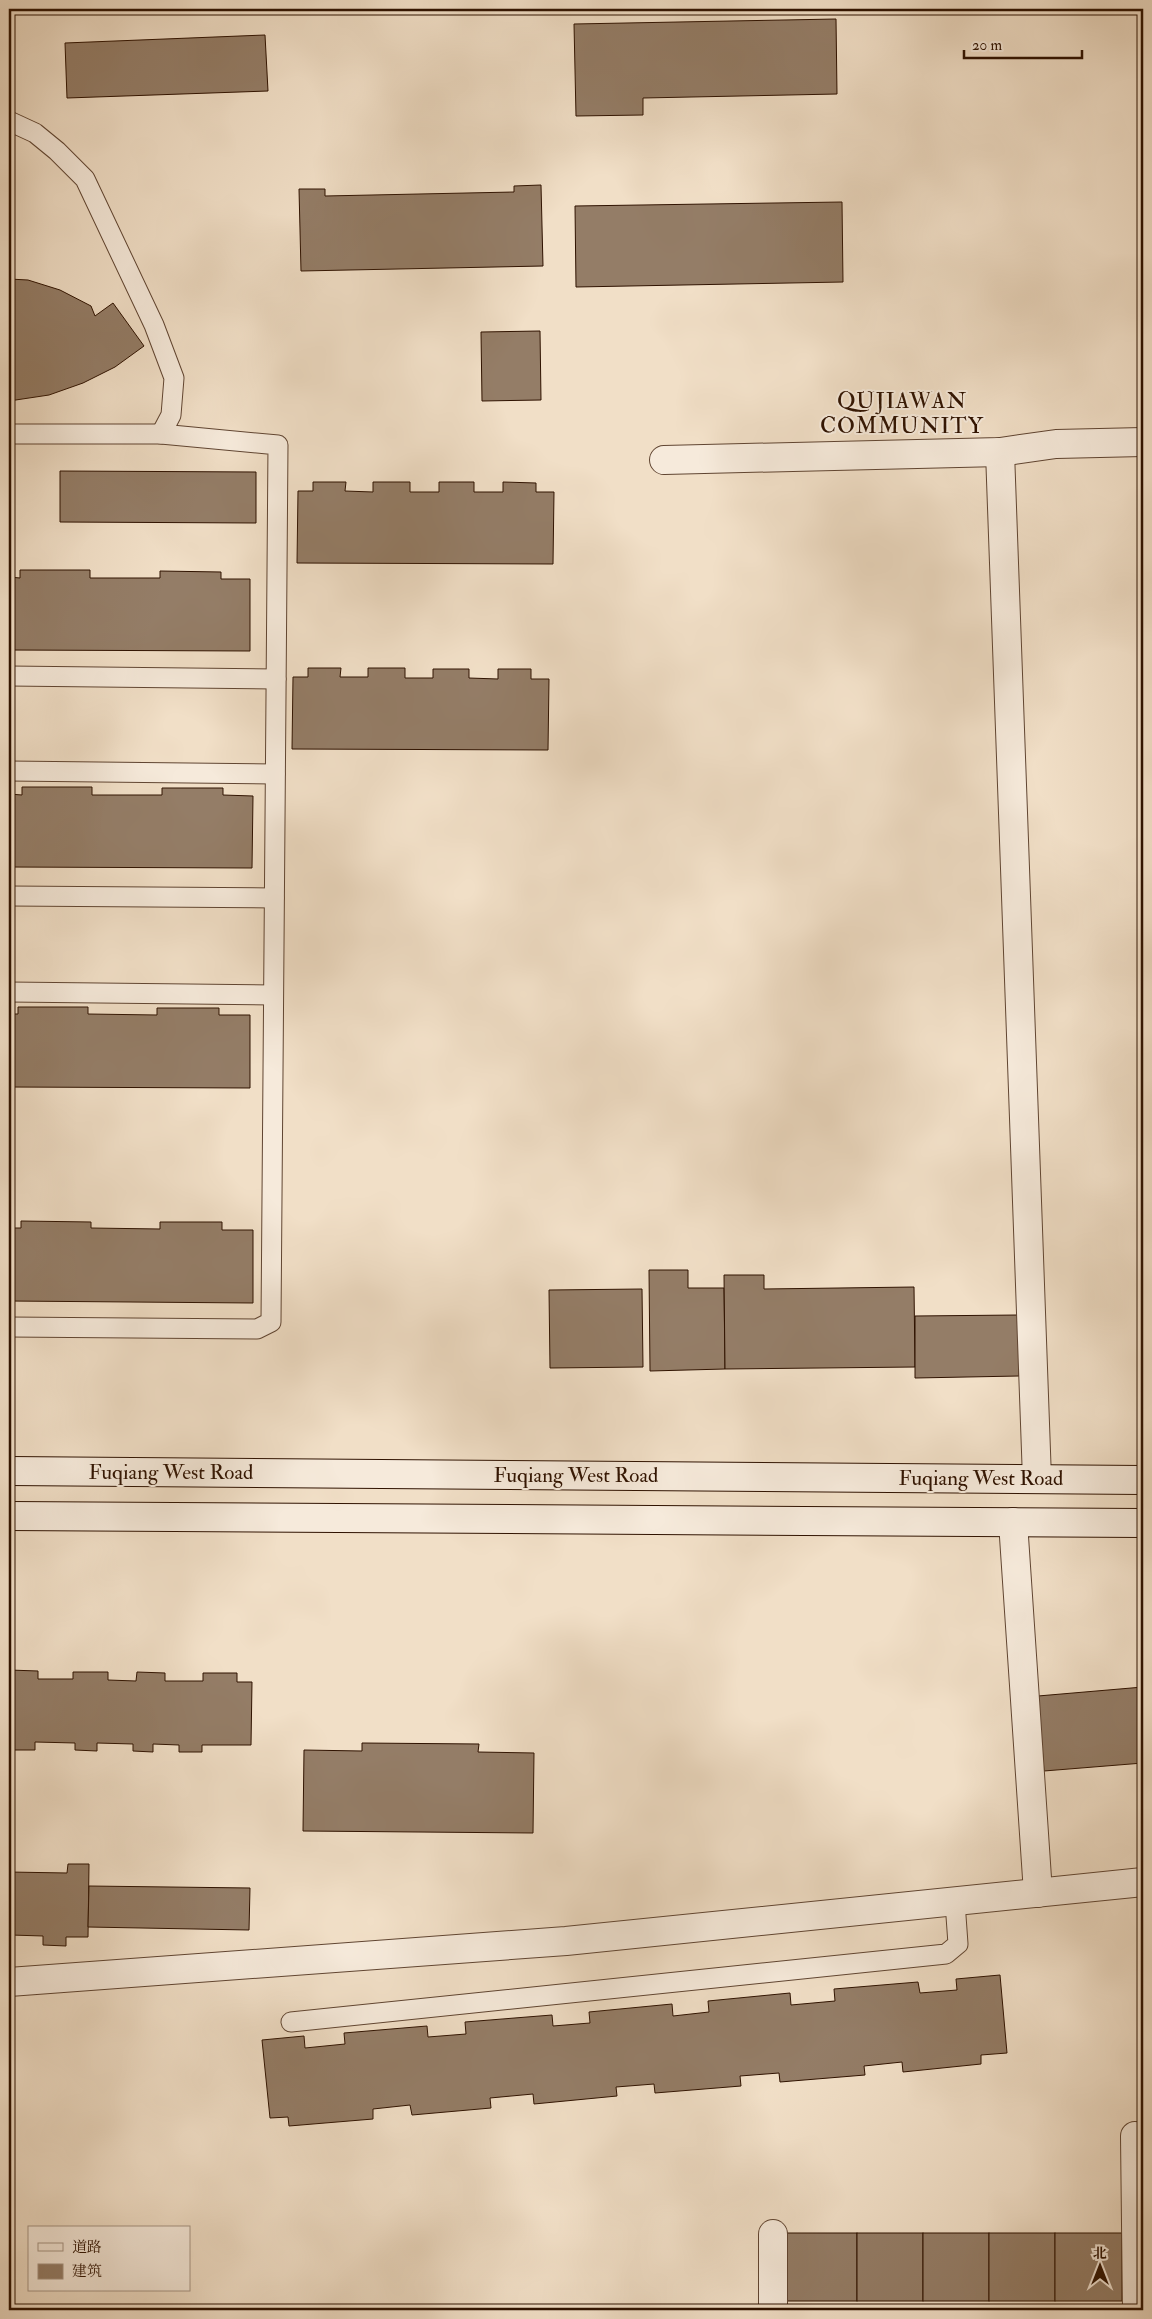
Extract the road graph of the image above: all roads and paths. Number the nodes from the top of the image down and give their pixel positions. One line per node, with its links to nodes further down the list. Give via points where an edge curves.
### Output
1 (9, 121): 3 (lane, via 35,133 85,179 154,325 174,378 170,415)
2 (9, 434): 3 (lane)
3 (161, 434): 8 (lane, via 278,445)
4 (1143, 442): 5 (street, via 1056,444)
5 (1000, 452): 6 (street); 17 (street)
6 (664, 460)
7 (9, 676): 8 (lane)
8 (276, 678): 10 (lane)
9 (9, 771): 10 (lane)
10 (275, 774): 12 (lane)
11 (9, 896): 12 (lane)
12 (274, 898): 14 (lane)
13 (9, 992): 14 (lane)
14 (273, 994): 15 (lane, via 271,1322 257,1329)
15 (9, 1327)
16 (9, 1471): 17 (street, Fuqiang West Road)
17 (1038, 1479): 18 (street, Fuqiang West Road)
18 (1143, 1480)
19 (9, 1516): 20 (street, Fuqiang West Road)
20 (1014, 1522): 21 (street, Fuqiang West Road); 23 (street)
21 (1143, 1523)
22 (1143, 1882): 23 (street)
23 (1038, 1893): 24 (street)
24 (955, 1902): 25 (street, via 566,1941); 26 (lane, via 958,1944 946,1954)
25 (9, 1982)
26 (291, 2022)
27 (1136, 2136): 30 (street)
28 (774, 2234): 29 (street)
29 (773, 2310)
30 (1138, 2310)

